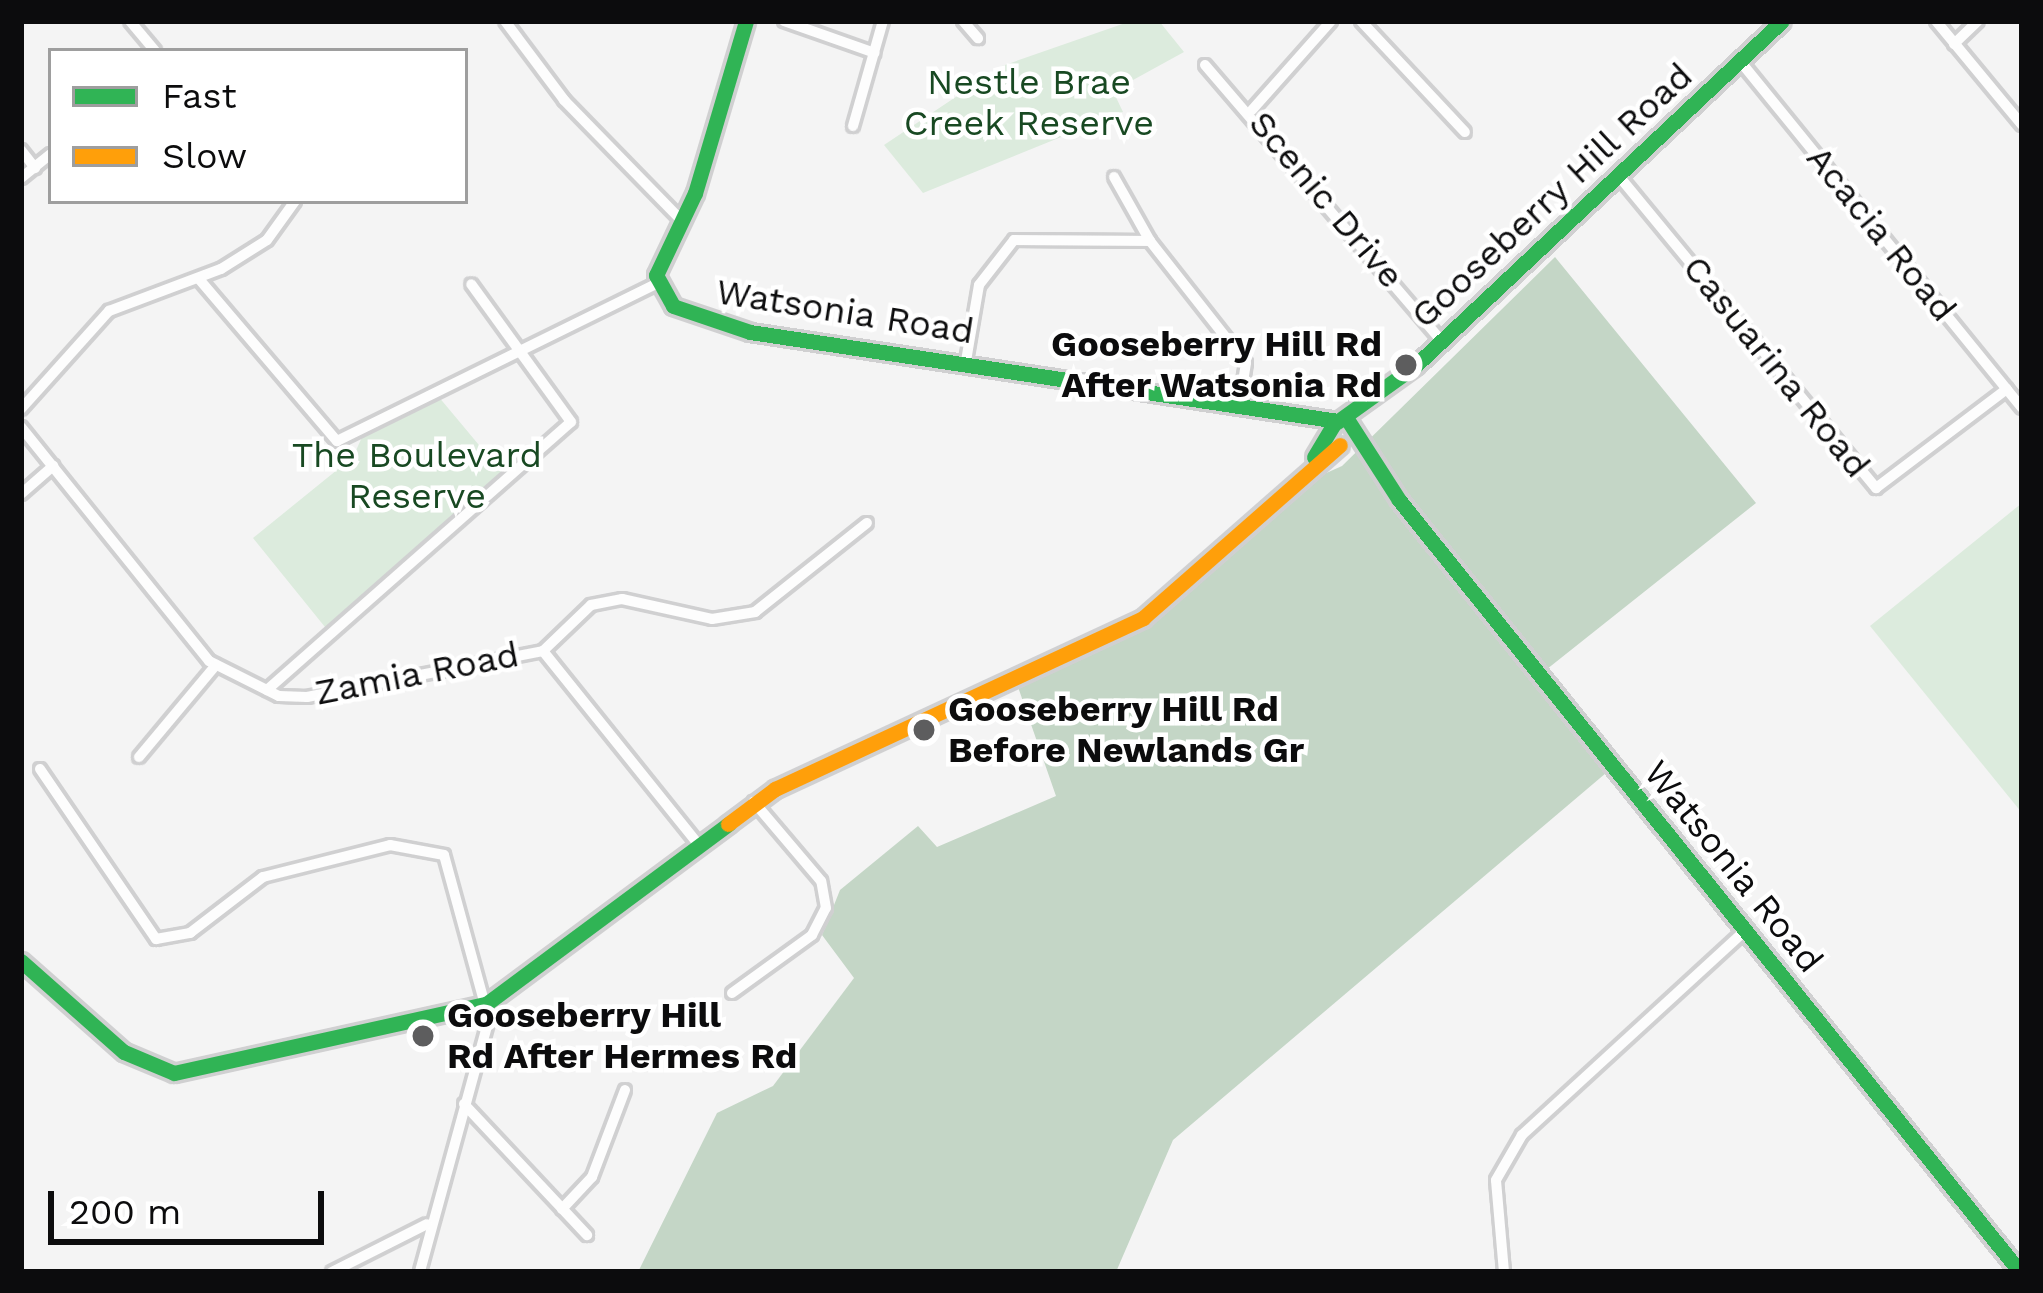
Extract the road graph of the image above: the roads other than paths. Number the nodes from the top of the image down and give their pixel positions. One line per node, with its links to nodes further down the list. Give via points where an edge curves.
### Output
1 (130, 21): 14 (street)
2 (505, 21): 29 (street)
3 (746, 21): 29 (street)
4 (784, 21): 15 (street)
5 (883, 21): 15 (street)
6 (963, 21): 12 (street)
7 (1331, 21): 18 (street)
8 (1360, 21): 21 (street)
9 (1782, 21): 16 (street, Gooseberry Hill Road)
10 (1936, 21): 13 (street)
11 (1978, 21): 13 (street)
12 (978, 38)
13 (1954, 44): 19 (street)
14 (152, 48)
15 (875, 52): 20 (street)
16 (1740, 61): 25 (street, Gooseberry Hill Road); 37 (street, Acacia Road)
17 (1205, 65): 18 (street, Scenic Drive)
18 (1252, 110): 34 (street, Scenic Drive)
19 (2022, 124)
20 (854, 125)
21 (1465, 132)
22 (21, 150): 24 (street)
23 (48, 156): 24 (street)
24 (35, 167): 27 (street)
25 (1618, 175): 34 (street, Gooseberry Hill Road); 37 (street, Casuarina Road, via 1876,488)
26 (1114, 177): 30 (street)
27 (21, 178)
28 (297, 205): 31 (street)
29 (682, 221): 33 (street)
30 (1150, 241): 36 (street, via 1014,240 979,285); 38 (street, via 1246,363)
31 (199, 279): 35 (street, via 337,441); 40 (street, via 109,310)
32 (471, 284): 35 (street)
33 (656, 284): 35 (street); 36 (street, Watsonia Road, via 718,326)
34 (1442, 340): 42 (street, Gooseberry Hill Road)
35 (525, 346): 48 (street, via 571,422 564,434)
36 (966, 362): 38 (street, Watsonia Road)
37 (2007, 389): 39 (street, Acacia Road)
38 (1240, 401): 42 (street, Watsonia Road, via 1313,415)
39 (2022, 408)
40 (21, 409)
41 (21, 427): 43 (street, Zamia Road)
42 (1343, 433): 51 (street, Gooseberry Hill Road, via 1120,631); 53 (street, Watsonia Road)
43 (53, 466): 44 (street); 47 (street, Zamia Road)
44 (21, 494)
45 (867, 523): 46 (street, via 755,612 712,619 622,599 590,604)
46 (543, 651): 48 (street, Zamia Road, via 355,692); 52 (street, Zamia Road)
47 (217, 665): 48 (street, Zamia Road); 49 (street)
48 (267, 690)
49 (139, 757)
50 (40, 769): 56 (street, via 145,924 172,942 263,877 428,844 454,876)
51 (754, 802): 52 (street, Gooseberry Hill Road); 55 (street, via 821,881 826,908 812,935)
52 (698, 844): 56 (street, Gooseberry Hill Road)
53 (1746, 930): 64 (street, via 1522,1136 1496,1180); 65 (street, Watsonia Road)
54 (21, 962): 56 (street, Gooseberry Hill Road, via 124,1052 174,1073)
55 (732, 993)
56 (486, 1004): 58 (street)
57 (625, 1090): 59 (street, via 592,1177)
58 (464, 1104): 59 (street); 60 (street)
59 (562, 1209): 61 (street)
60 (427, 1224): 62 (street); 63 (street)
61 (587, 1235)
62 (332, 1272)
63 (420, 1272)
64 (1504, 1272)
65 (2020, 1272)

